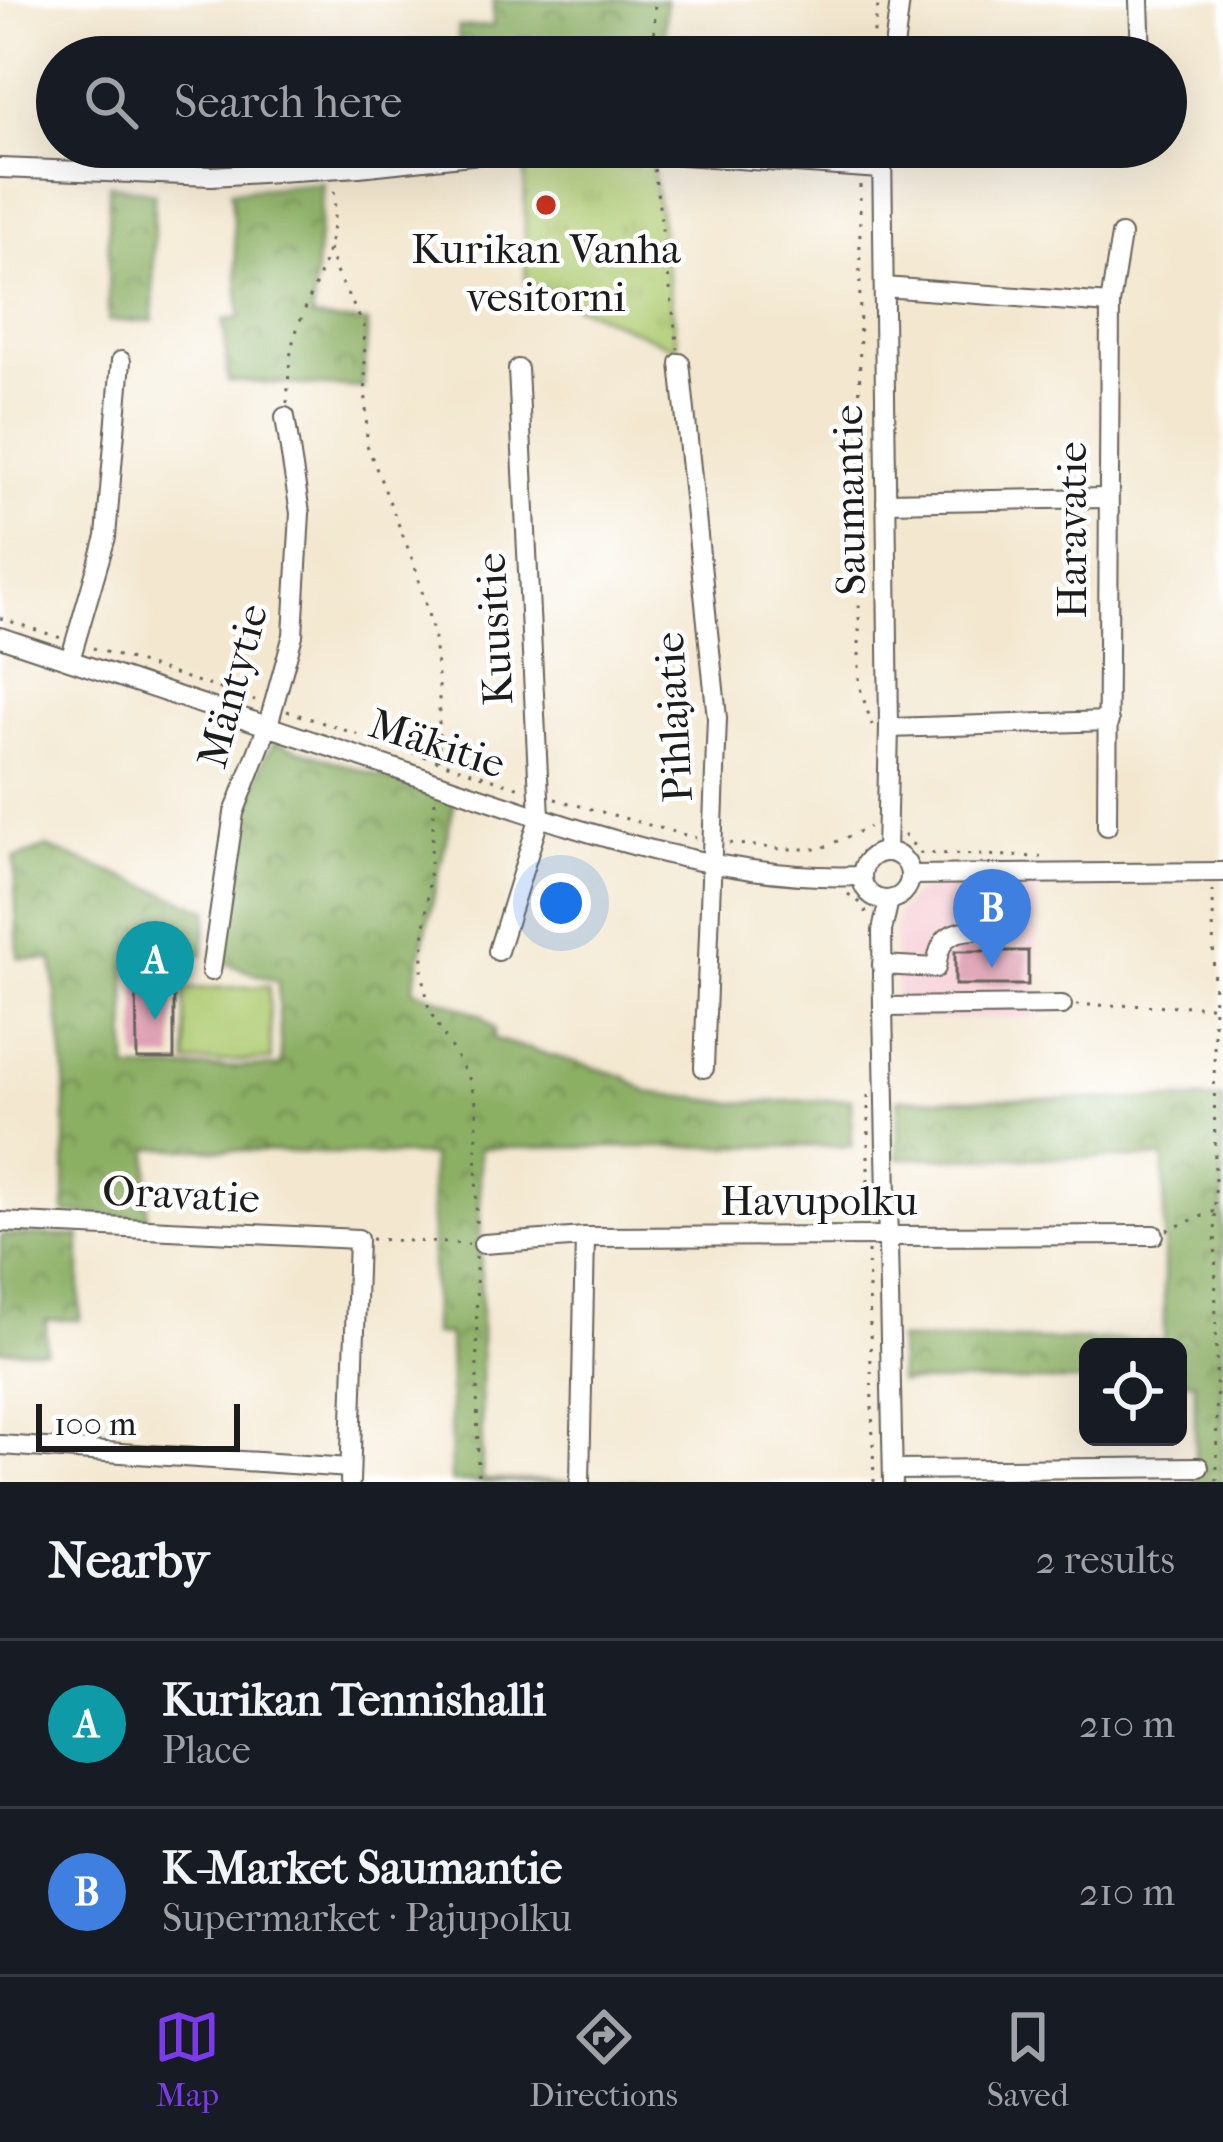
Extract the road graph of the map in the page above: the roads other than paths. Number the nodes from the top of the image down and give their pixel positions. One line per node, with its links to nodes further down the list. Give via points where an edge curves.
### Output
1 (900, 0): 3 (street)
2 (1138, 0): 4 (street)
3 (896, 36)
4 (1141, 36)
5 (0, 168): 6 (street, via 212,176)
6 (342, 168)
7 (854, 168): 8 (street)
8 (870, 169): 10 (street, Saumantie)
9 (1120, 236): 11 (street, Haravatie)
10 (884, 287): 11 (street); 17 (street, Saumantie)
11 (1110, 304): 16 (street, Haravatie)
12 (121, 361): 19 (street, via 106,537)
13 (680, 363): 26 (street, Pihlajatie, via 717,718)
14 (518, 369): 23 (street, Kuusitie)
15 (286, 417): 20 (street, Mäntytie, via 300,513 293,635)
16 (1106, 498): 17 (street); 21 (street, Haravatie)
17 (886, 502): 22 (street, Saumantie)
18 (0, 637): 19 (street, Mäkitie)
19 (73, 651): 20 (street, Mäkitie)
20 (271, 716): 23 (street, Mäkitie); 34 (street, Mäntytie, via 234,813)
21 (1109, 722): 22 (street); 24 (street, Haravatie)
22 (882, 730): 25 (street, Saumantie)
23 (540, 816): 26 (street, Mäkitie); 32 (street, Kuusitie)
24 (1107, 826)
25 (886, 851): 28 (street, via 903,858); 29 (street, via 868,859)
26 (714, 863): 29 (street, Mäkitie); 37 (street, Pihlajatie)
27 (1218, 872): 28 (street)
28 (910, 875): 30 (street)
29 (862, 876): 30 (street, via 869,893)
30 (889, 900): 33 (street)
31 (974, 930): 33 (street, via 945,938 936,968)
32 (497, 951)
33 (882, 965): 36 (street)
34 (211, 971)
35 (1062, 1005): 36 (street)
36 (883, 1007): 41 (street)
37 (704, 1068)
38 (0, 1222): 45 (street, Oravatie, via 358,1239)
39 (1154, 1235): 41 (street, Havupolku)
40 (585, 1237): 41 (street, Havupolku); 42 (street, Havupolku); 47 (street)
41 (890, 1238): 46 (street)
42 (480, 1244)
43 (0, 1445): 45 (street)
44 (1199, 1467): 46 (street)
45 (350, 1475)
46 (893, 1476)
47 (580, 1482)

